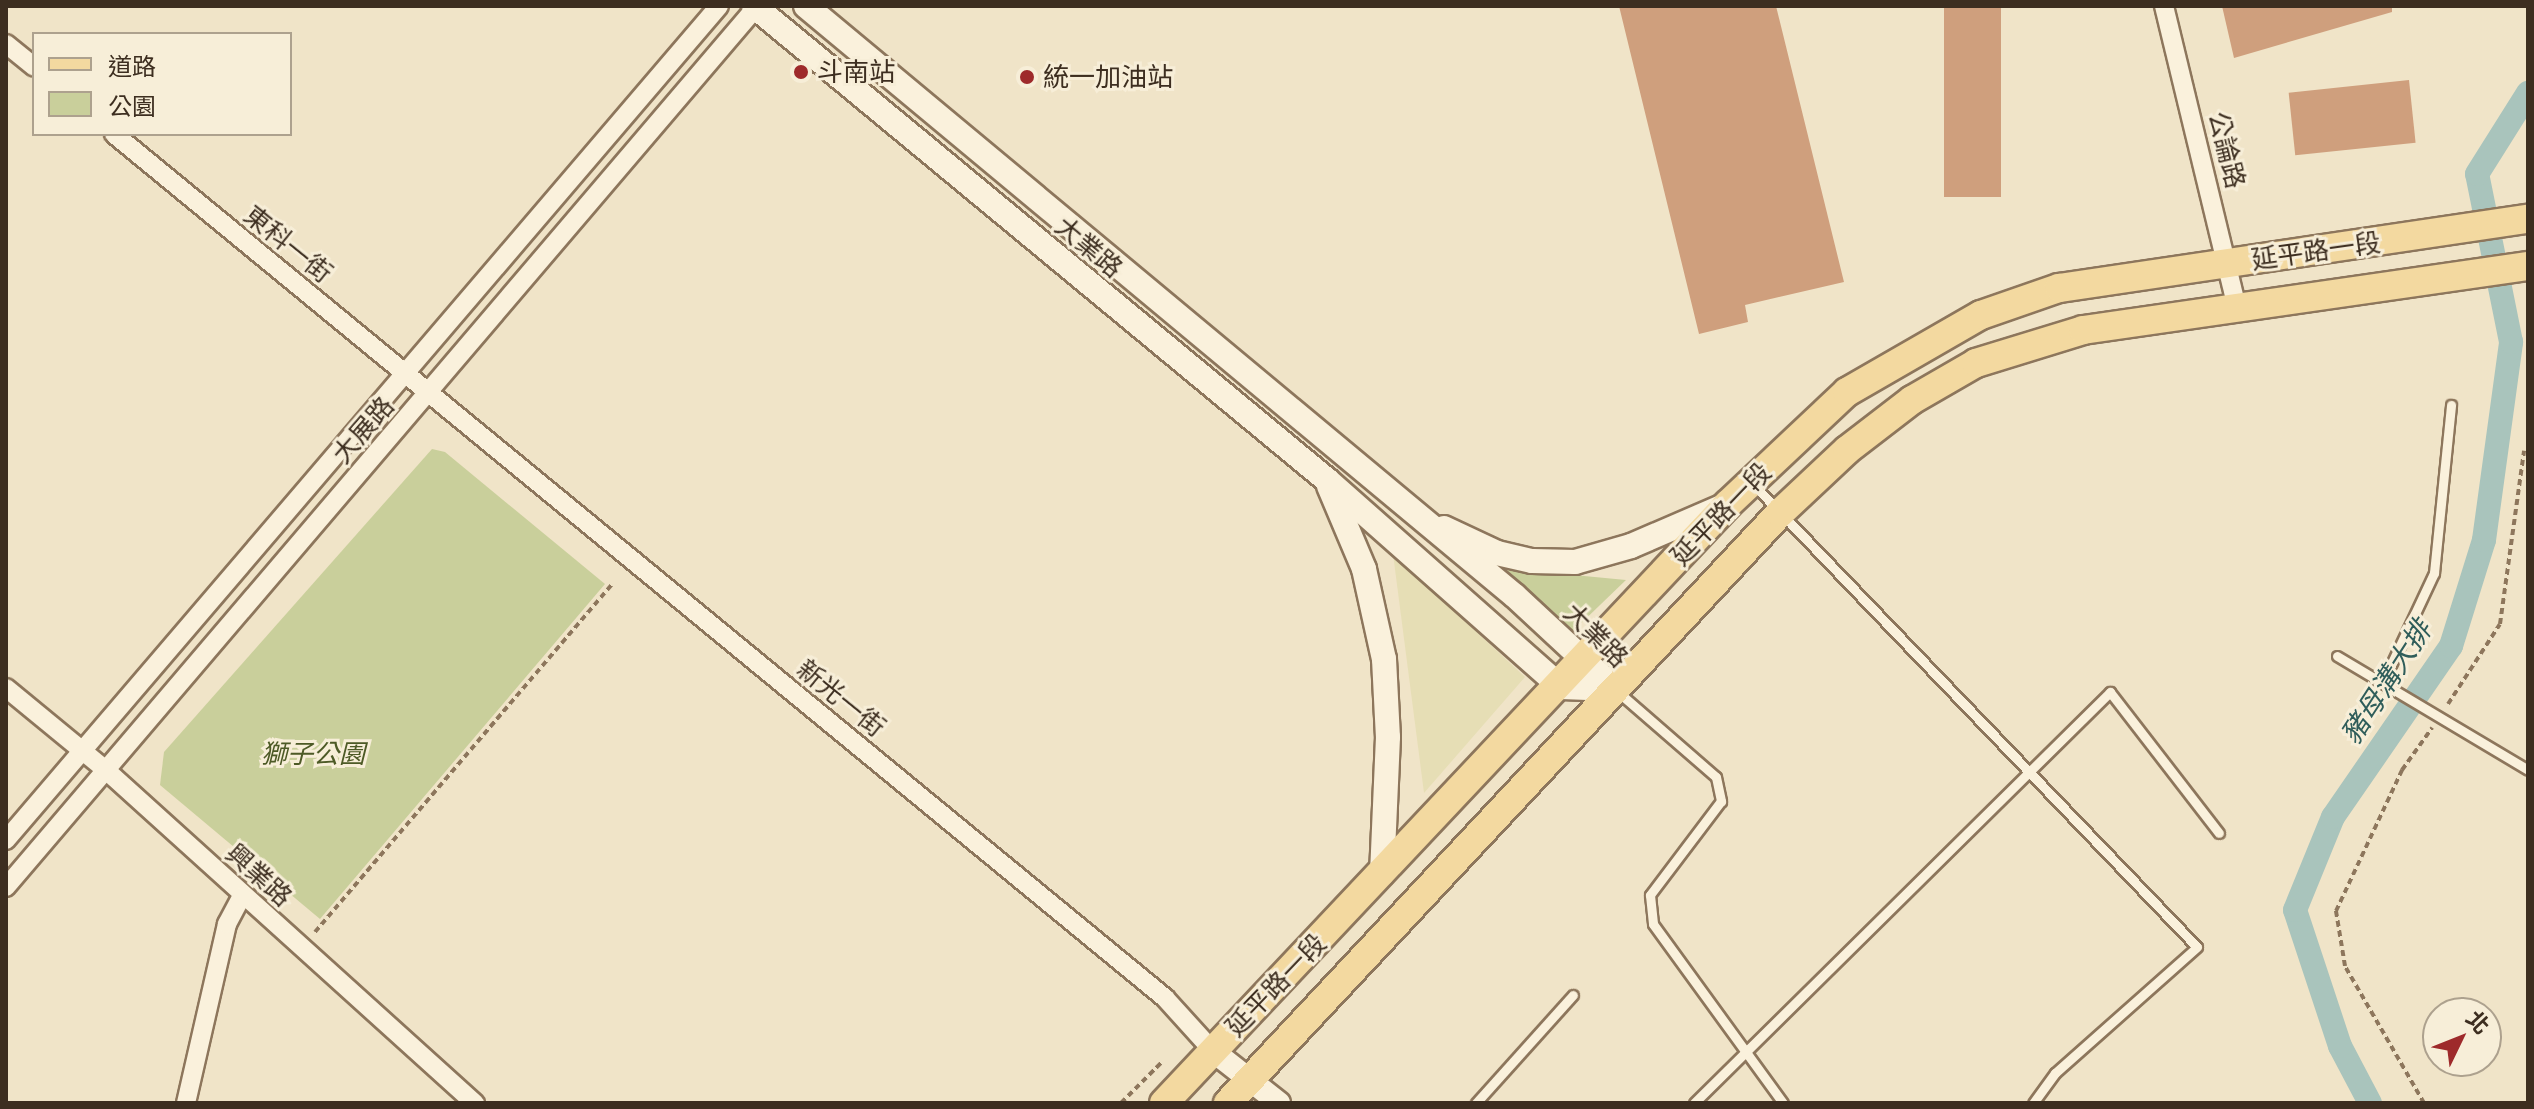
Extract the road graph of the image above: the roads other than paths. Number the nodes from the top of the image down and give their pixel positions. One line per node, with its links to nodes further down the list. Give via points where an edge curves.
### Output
1 (719, 6): 16 (street, 大展路)
2 (806, 6): 7 (main road, 大業路)
3 (2164, 6): 11 (street, 公論路)
4 (756, 7): 9 (main road, 大業路); 19 (street, 大展路)
5 (6, 44): 6 (street)
6 (32, 65)
7 (940, 118): 9 (main road); 15 (main road, 大業路)
8 (116, 136): 16 (street, 東科一街)
9 (921, 144): 18 (main road, 大業路)
10 (2528, 219): 11 (main road, 延平路一段)
11 (2226, 264): 13 (street, 公論路); 14 (main road, 延平路一段, via 2059,288)
12 (2528, 266): 13 (main road, 延平路一段)
13 (2237, 307): 17 (main road, 延平路一段, via 2083,330)
14 (1940, 336): 17 (main road); 22 (main road, 延平路一段, via 1847,392)
15 (1216, 350): 18 (main road); 24 (main road, 大業路)
16 (403, 373): 19 (street, 東科一街); 32 (street, 大展路)
17 (1958, 373): 25 (main road, 延平路一段, via 1847,450)
18 (1198, 374): 21 (main road, 大業路)
19 (429, 394): 34 (street, 大展路); 43 (street, 新光一街, via 1165,998)
20 (2451, 405): 28 (lane, via 2434,573)
21 (1327, 480): 29 (main road, 大業路); 38 (main road, via 1364,569 1384,659 1388,737)
22 (1751, 481): 23 (main road, 延平路一段); 25 (lane)
23 (1728, 504): 24 (main road, via 1631,546 1575,562 1497,553); 27 (main road, 延平路一段)
24 (1410, 512): 27 (main road, 大業路)
25 (1780, 513): 31 (main road, 延平路一段); 35 (lane)
26 (2337, 656): 28 (lane)
27 (1585, 659): 29 (main road, 延平路一段); 31 (main road, 大業路)
28 (2382, 684): 33 (lane)
29 (1561, 687): 31 (main road, 大業路); 38 (main road, 延平路一段)
30 (6, 688): 32 (street, 興業路)
31 (1615, 689): 42 (lane, via 1716,777 1721,801 1650,895 1653,924); 44 (main road, 延平路一段)
32 (83, 750): 34 (street, 興業路); 37 (street, 大展路)
33 (2528, 770)
34 (107, 771): 39 (street, 大展路); 40 (street, 興業路)
35 (2032, 774): 36 (lane, via 2110,692); 42 (lane); 53 (lane, via 2197,947 2055,1073)
36 (2219, 833)
37 (6, 840)
38 (1382, 874): 43 (main road, 延平路一段)
39 (6, 887)
40 (242, 896): 45 (street, via 227,924); 46 (street, 興業路)
41 (1573, 995): 50 (lane)
42 (1749, 1050): 51 (lane); 52 (lane)
43 (1213, 1051): 44 (street); 47 (main road, 延平路一段)
44 (1246, 1080): 48 (main road, 延平路一段); 49 (street)
45 (186, 1103)
46 (475, 1103)
47 (1164, 1103)
48 (1228, 1103)
49 (1279, 1103)
50 (1476, 1103)
51 (1694, 1103)
52 (1783, 1103)
53 (2033, 1103)

